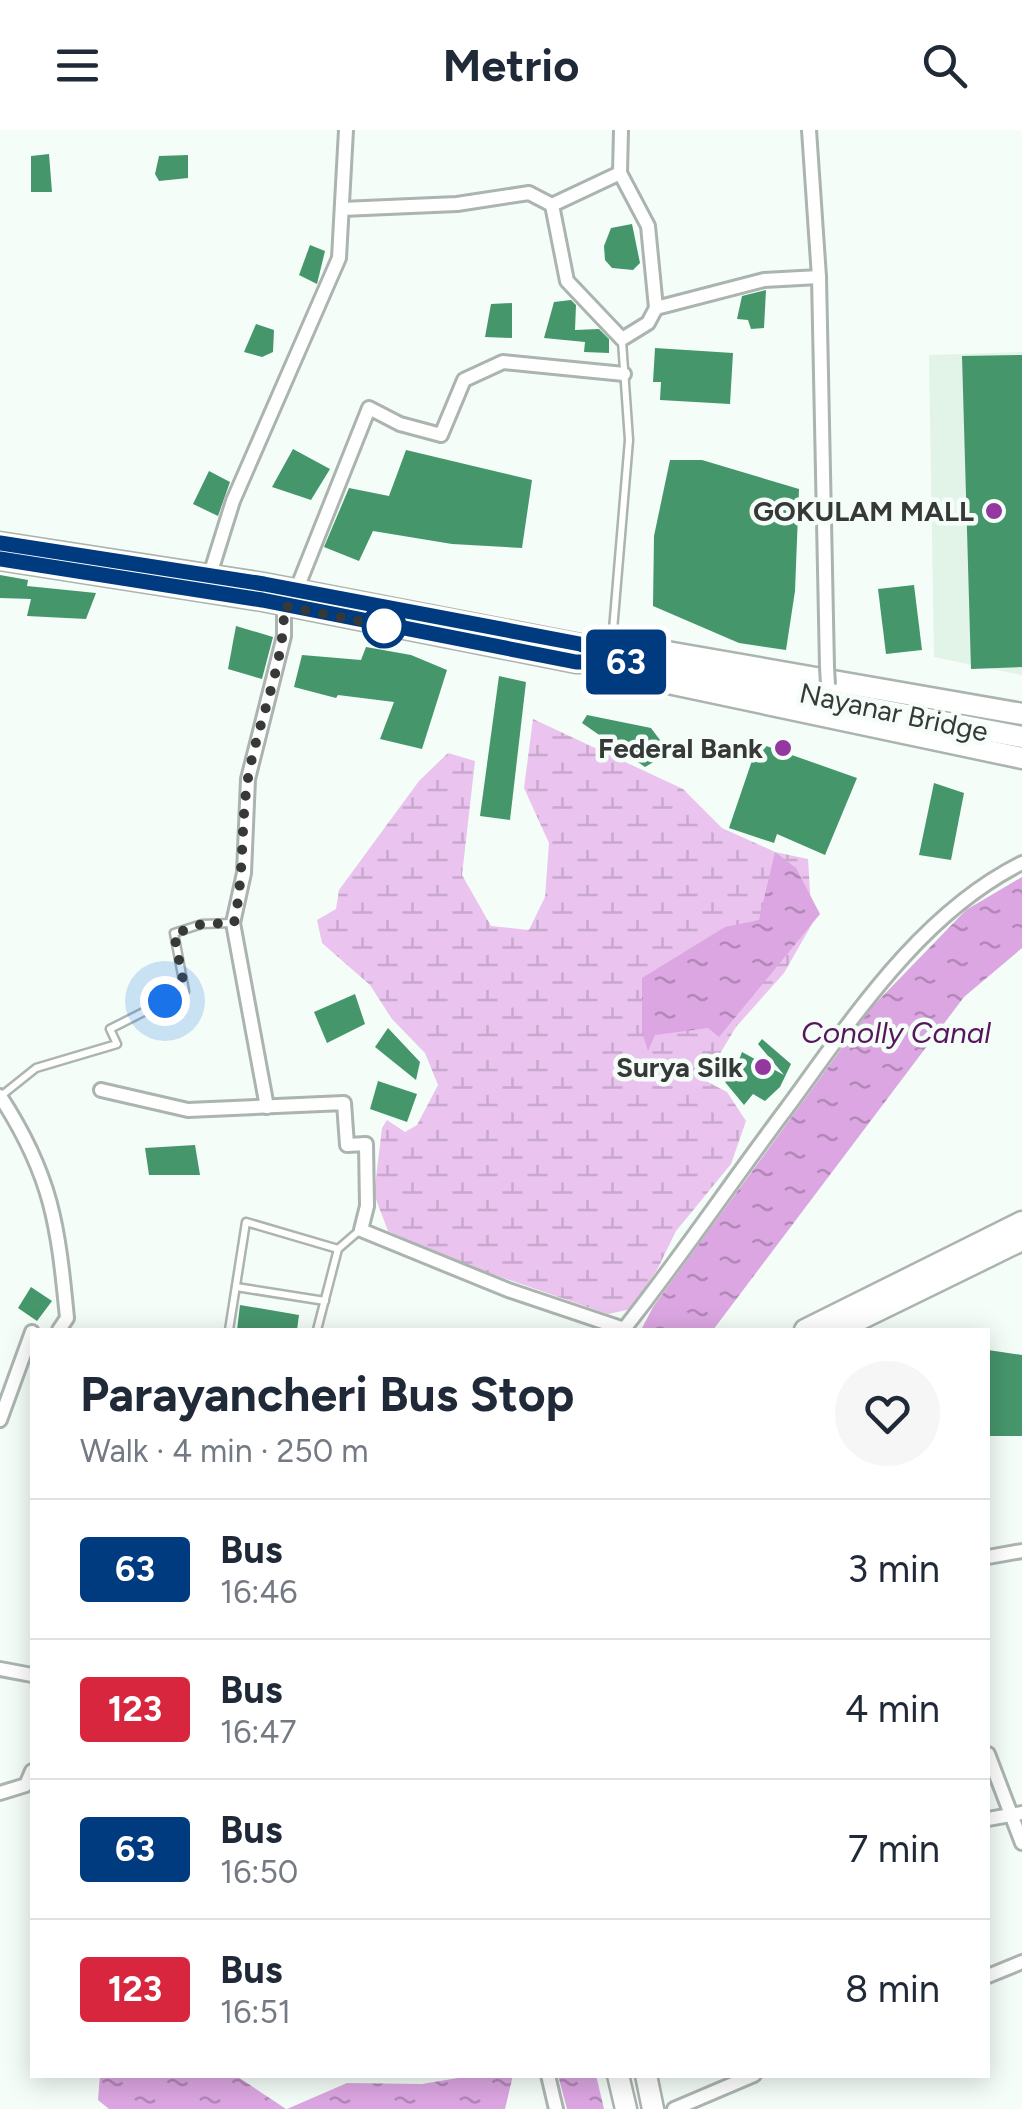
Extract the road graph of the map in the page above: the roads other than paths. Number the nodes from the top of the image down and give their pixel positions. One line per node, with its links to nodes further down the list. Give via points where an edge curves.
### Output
1 (346, 130): 6 (street)
2 (621, 130): 4 (street)
3 (810, 130): 7 (street)
4 (620, 173): 5 (street); 8 (street, via 648,226)
5 (552, 205): 6 (street, via 529,193); 9 (street, via 567,281)
6 (342, 210): 13 (street, via 339,258 233,502)
7 (819, 277): 8 (street, via 764,280); 17 (street, bridge)
8 (656, 308): 9 (street)
9 (622, 340): 10 (lane)
10 (624, 374): 14 (street, via 503,362 464,380 441,435 369,408); 15 (lane, via 628,440)
11 (0, 543): 13 (main road)
12 (0, 559): 13 (main road)
13 (208, 582): 14 (main road)
14 (290, 599): 16 (main road); 22 (street, via 248,779 244,873)
15 (612, 644): 16 (main road); 18 (main road)
16 (578, 653): 19 (main road, Nayanar Bridge); 20 (main road, via 639,680)
17 (828, 688)
18 (1022, 714)
19 (1022, 737)
20 (1022, 758)
21 (1022, 863): 36 (street, via 954,904 873,992)
22 (234, 923): 24 (lane, via 174,934 185,991 110,1029 117,1044 36,1068); 25 (street)
23 (101, 1090): 25 (street, via 188,1110)
24 (0, 1096): 32 (street, via 42,1168 58,1221 67,1318)
25 (267, 1107): 27 (street, via 344,1104 347,1145 366,1144)
26 (1022, 1222): 37 (main road)
27 (362, 1230): 29 (lane); 35 (street)
28 (1022, 1240): 37 (main road)
29 (338, 1250): 30 (lane, via 246,1222); 31 (lane)
30 (236, 1287): 31 (lane); 33 (lane)
31 (325, 1301): 34 (lane)
32 (60, 1328)
33 (229, 1328)
34 (318, 1328)
35 (618, 1328)
36 (625, 1328)
37 (824, 1328)
38 (30, 1338): 39 (street)
39 (0, 1420)
40 (1022, 1551): 41 (street)
41 (990, 1557)
42 (0, 1669): 43 (street)
43 (30, 1675)
44 (990, 1758): 47 (street)
45 (30, 1775): 46 (street, via 26,1784)
46 (0, 1793)
47 (1015, 1814): 48 (street); 49 (street)
48 (990, 1819)
49 (1022, 1843)
50 (1022, 1962): 51 (street)
51 (990, 1973)
52 (549, 2078): 56 (street)
53 (619, 2078): 57 (main road)
54 (647, 2078): 58 (main road)
55 (747, 2078): 59 (street)
56 (556, 2109)
57 (626, 2109)
58 (652, 2109)
59 (674, 2109)

